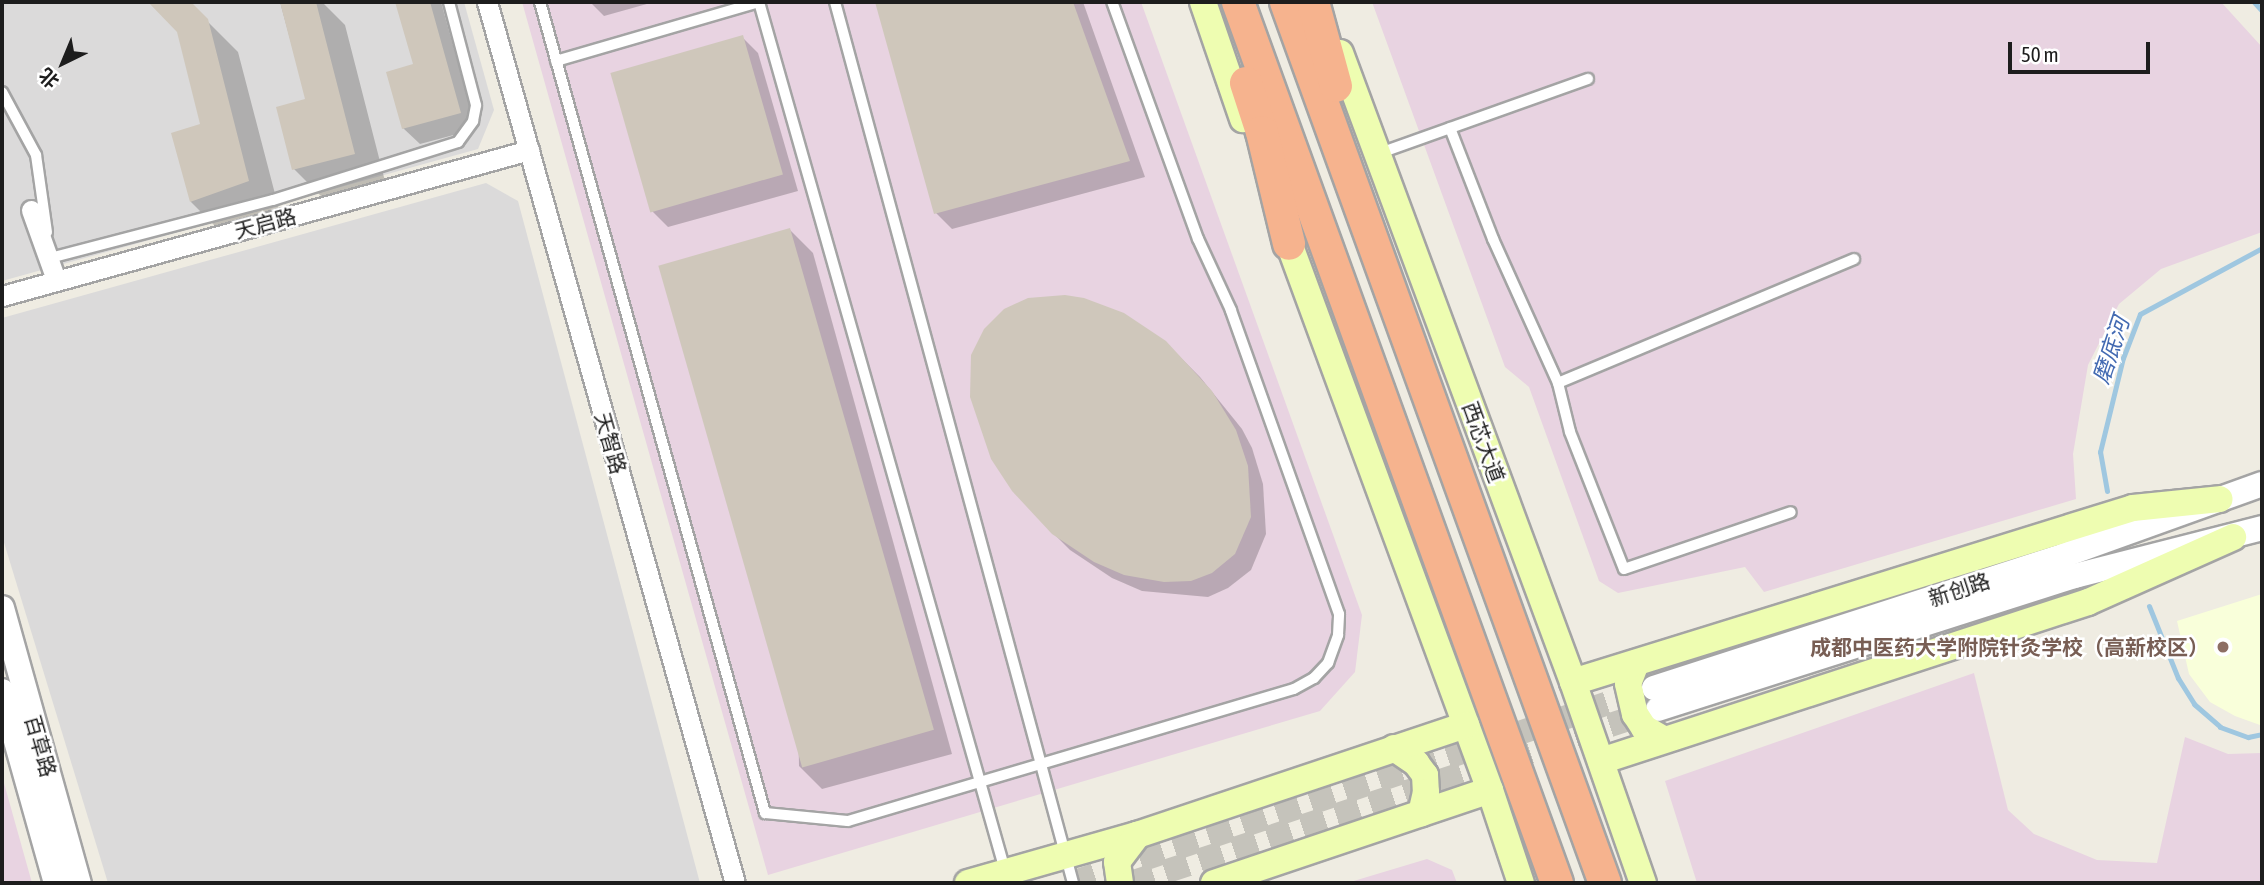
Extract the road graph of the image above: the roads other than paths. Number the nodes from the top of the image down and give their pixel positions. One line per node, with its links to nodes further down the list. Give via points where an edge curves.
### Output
1 (450, 2): 21 (lane, via 475,105 473,121 458,142 273,200)
2 (487, 2): 17 (street, 天智路)
3 (540, 2): 13 (lane)
4 (759, 2): 13 (lane); 41 (lane)
5 (835, 2): 40 (lane)
6 (1112, 2): 40 (lane, via 1198,239 1231,310 1339,614 1338,635 1328,663 1294,689)
7 (1203, 2): 20 (main road)
8 (1220, 2): 20 (highway, via 1262,132)
9 (1238, 2): 55 (highway)
10 (1286, 2): 25 (highway, 西芯大道)
11 (1313, 2): 25 (highway)
12 (1320, 2): 18 (main road, 西芯大道)
13 (556, 61): 41 (lane, via 765,813 848,821)
14 (1587, 79): 16 (lane)
15 (2, 92): 21 (lane, via 36,155)
16 (1450, 128): 18 (lane); 26 (lane, via 1493,239)
17 (529, 150): 23 (street, 天启路); 49 (street, 天智路)
18 (1377, 154): 34 (main road, 西芯大道)
19 (31, 210): 21 (street)
20 (1289, 244): 36 (main road)
21 (50, 258): 23 (street)
22 (1854, 259): 26 (lane)
23 (56, 280): 24 (street, 天启路)
24 (2, 296)
25 (1402, 323): 56 (highway, 西芯大道)
26 (1558, 383): 29 (lane, via 1570,432 1624,569)
27 (2262, 484): 28 (street, 新创路)
28 (2220, 499): 31 (street, 新创路, via 1656,699 2075,576); 33 (main road, via 2133,509)
29 (1791, 512)
30 (2262, 528): 31 (street, 新创路)
31 (2233, 537): 37 (main road, via 2088,603)
32 (2, 608): 48 (street, 百草路)
33 (1636, 663): 34 (main road); 37 (main road, via 1628,684 1636,714 1644,729)
34 (1573, 682): 39 (main road, 西芯大道)
35 (2, 691): 47 (street, 百草路)
36 (1466, 725): 38 (main road); 42 (main road)
37 (1663, 739): 39 (main road)
38 (1394, 748): 43 (main road, via 1425,775); 44 (main road)
39 (1601, 761): 57 (main road, 西芯大道)
40 (1040, 765): 41 (lane); 45 (lane)
41 (980, 783): 46 (lane)
42 (1489, 790): 43 (main road); 54 (main road)
43 (1420, 813): 53 (main road)
44 (1137, 835): 45 (main road); 52 (main road, via 1117,862)
45 (1064, 855): 46 (main road); 51 (lane)
46 (1007, 878): 50 (main road)
47 (56, 883)
48 (79, 883)
49 (735, 883)
50 (968, 883)
51 (1073, 883)
52 (1120, 883)
53 (1214, 883)
54 (1521, 883)
55 (1557, 883)
56 (1605, 883)
57 (1643, 883)

